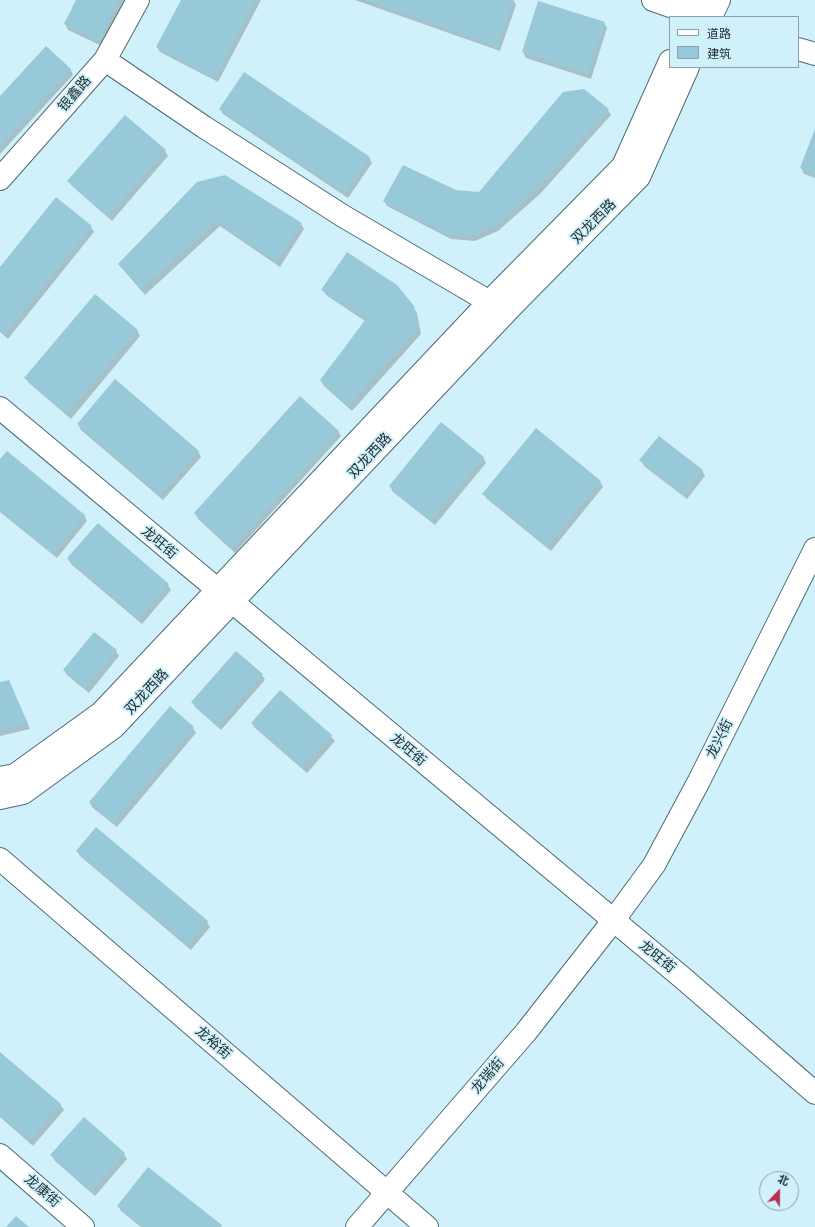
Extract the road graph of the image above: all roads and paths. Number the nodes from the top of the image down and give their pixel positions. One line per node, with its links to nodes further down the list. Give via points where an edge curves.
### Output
1 (138, 0): 7 (street, 银鑫路)
2 (653, 0): 4 (street)
3 (719, 0): 4 (street)
4 (698, 13)
5 (799, 49): 6 (street)
6 (815, 54)
7 (105, 60): 10 (street, 银鑫路); 11 (street, via 342,216)
8 (669, 63): 11 (street, 双龙西路, via 622,166)
9 (688, 68): 11 (street, 双龙西路, via 639,177)
10 (0, 179)
11 (497, 307): 14 (street, 双龙西路)
12 (0, 408): 14 (street, 龙旺街)
13 (815, 549): 18 (street, 龙兴街, via 654,865)
14 (224, 597): 15 (street, 双龙西路, via 101,712 15,775); 16 (street, 双龙西路, via 114,727 23,793); 18 (street, 龙旺街)
15 (0, 778)
16 (0, 798)
17 (0, 859): 21 (street, 龙裕街)
18 (613, 921): 19 (street, 龙旺街); 21 (street, 龙瑞街, via 526,1032)
19 (815, 1093)
20 (0, 1155): 22 (street, 龙康街)
21 (387, 1193): 23 (street, 龙瑞街); 24 (street, 龙裕街)
22 (83, 1227)
23 (357, 1227)
24 (427, 1227)

